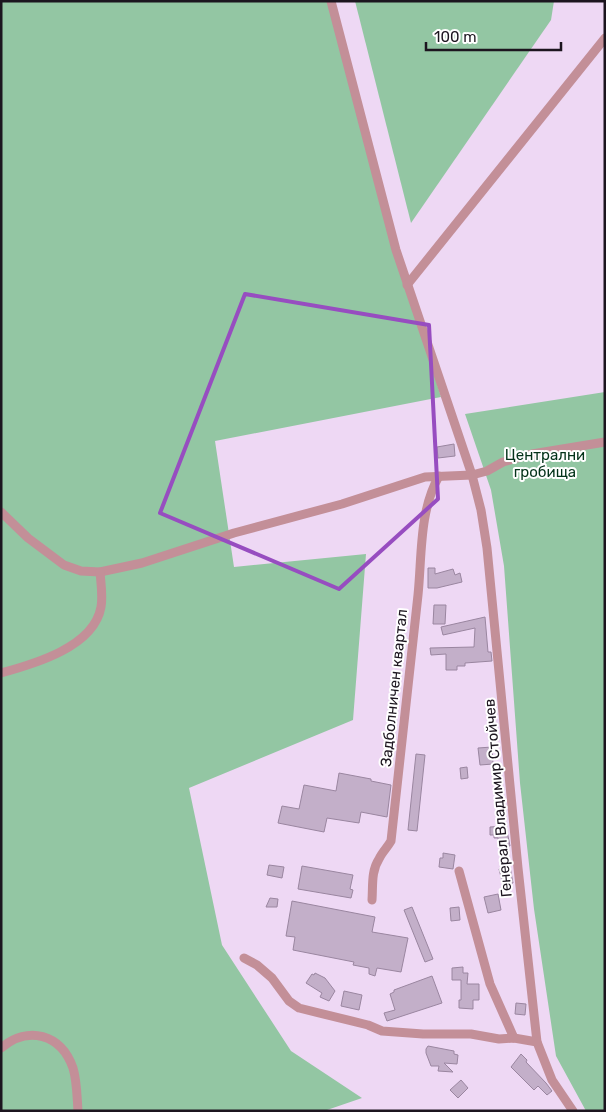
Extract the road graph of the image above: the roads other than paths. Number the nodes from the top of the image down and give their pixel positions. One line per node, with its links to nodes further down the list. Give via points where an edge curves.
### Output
1 (331, 1): 3 (street, Генерал Владимир Стойчев)
2 (605, 38): 3 (street)
3 (407, 285): 5 (street, Генерал Владимир Стойчев)
4 (605, 442): 5 (street, via 532,454)
5 (472, 475): 6 (street); 14 (street, Генерал Владимир Стойчев, via 487,548)
6 (438, 476): 8 (street, via 425,477 342,504 234,533 142,563); 11 (street, Задболничен квартал, via 426,514 390,842 374,868)
7 (1, 512): 8 (street, via 64,566 81,572)
8 (100, 572): 9 (street, via 101,609 84,636 50,658)
9 (1, 673)
10 (459, 871): 13 (street, via 490,984)
11 (372, 900)
12 (244, 958): 13 (street, via 272,978 299,1008 382,1030)
13 (514, 1038): 14 (street)
14 (537, 1042): 17 (street, Генерал Владимир Стойчев, via 552,1080)
15 (1, 1048): 16 (street, via 10,1040 35,1034 56,1044 72,1065)
16 (78, 1111)
17 (573, 1111)

